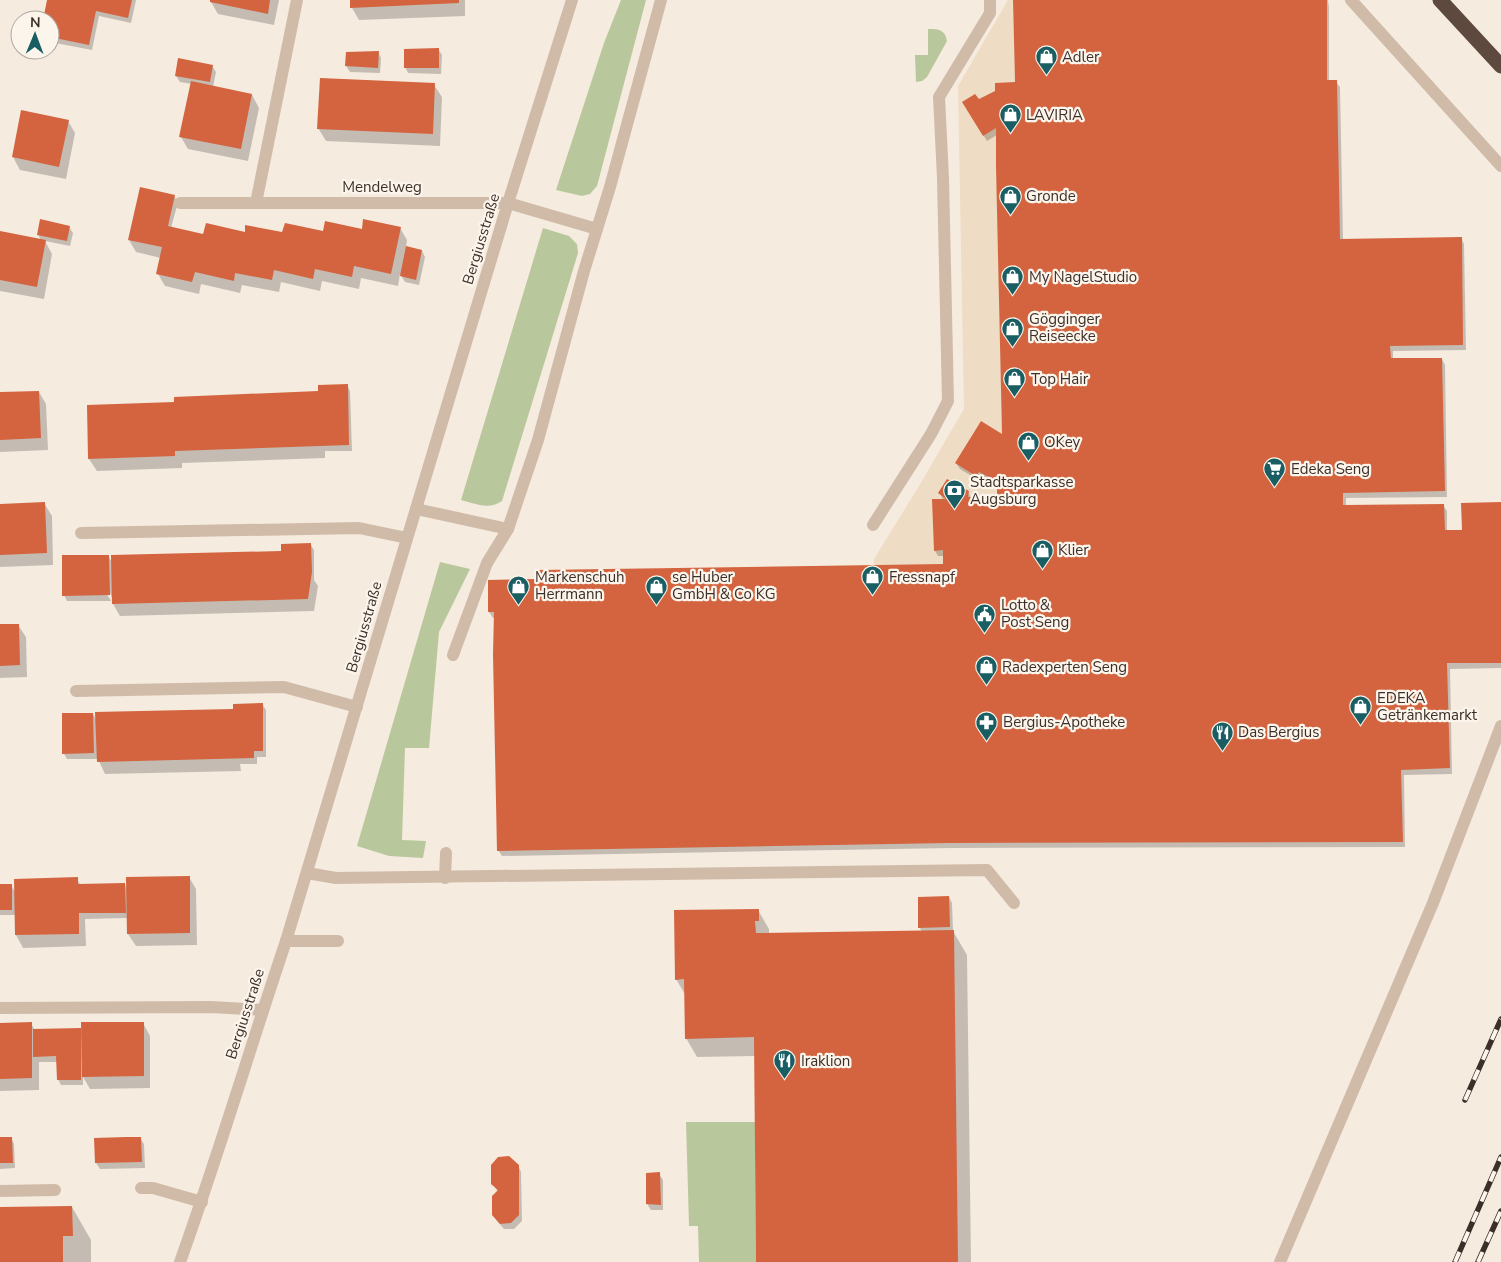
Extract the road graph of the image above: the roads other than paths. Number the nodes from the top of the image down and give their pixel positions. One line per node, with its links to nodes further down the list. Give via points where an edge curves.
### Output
1 (296, 0): 10 (street)
2 (572, 0): 11 (street, Bergiusstraße)
3 (661, 0): 12 (street)
4 (990, 0): 14 (street, via 990,13 939,97 948,401 931,434)
5 (1351, 0): 8 (street)
6 (1440, 0): 7 (highway)
7 (1501, 66)
8 (1501, 166)
9 (180, 203): 10 (street, Mendelweg)
10 (256, 203): 11 (street, Mendelweg)
11 (508, 203): 12 (street, Mendelweg); 13 (street, Bergiusstraße)
12 (597, 229): 15 (street, via 538,440)
13 (416, 509): 15 (street); 17 (street, Bergiusstraße)
14 (873, 525)
15 (508, 529): 18 (street, via 487,563)
16 (81, 533): 17 (street, via 359,528)
17 (407, 538): 20 (street, Bergiusstraße)
18 (452, 655)
19 (76, 692): 20 (street, via 284,687)
20 (357, 707): 23 (street, Bergiusstraße)
21 (1501, 726): 35 (street, via 1433,903)
22 (446, 853): 24 (street)
23 (307, 872): 24 (street, via 336,878); 26 (street, Bergiusstraße)
24 (446, 878): 25 (street, via 987,870)
25 (1014, 903)
26 (286, 941): 27 (street); 29 (street, Bergiusstraße)
27 (338, 941)
28 (0, 1008): 29 (street, via 210,1007)
29 (263, 1010): 33 (street, Bergiusstraße)
30 (141, 1188): 33 (street, via 153,1188)
31 (56, 1190): 32 (street)
32 (0, 1191)
33 (202, 1202): 34 (street, Bergiusstraße)
34 (180, 1262)
35 (1280, 1262)

